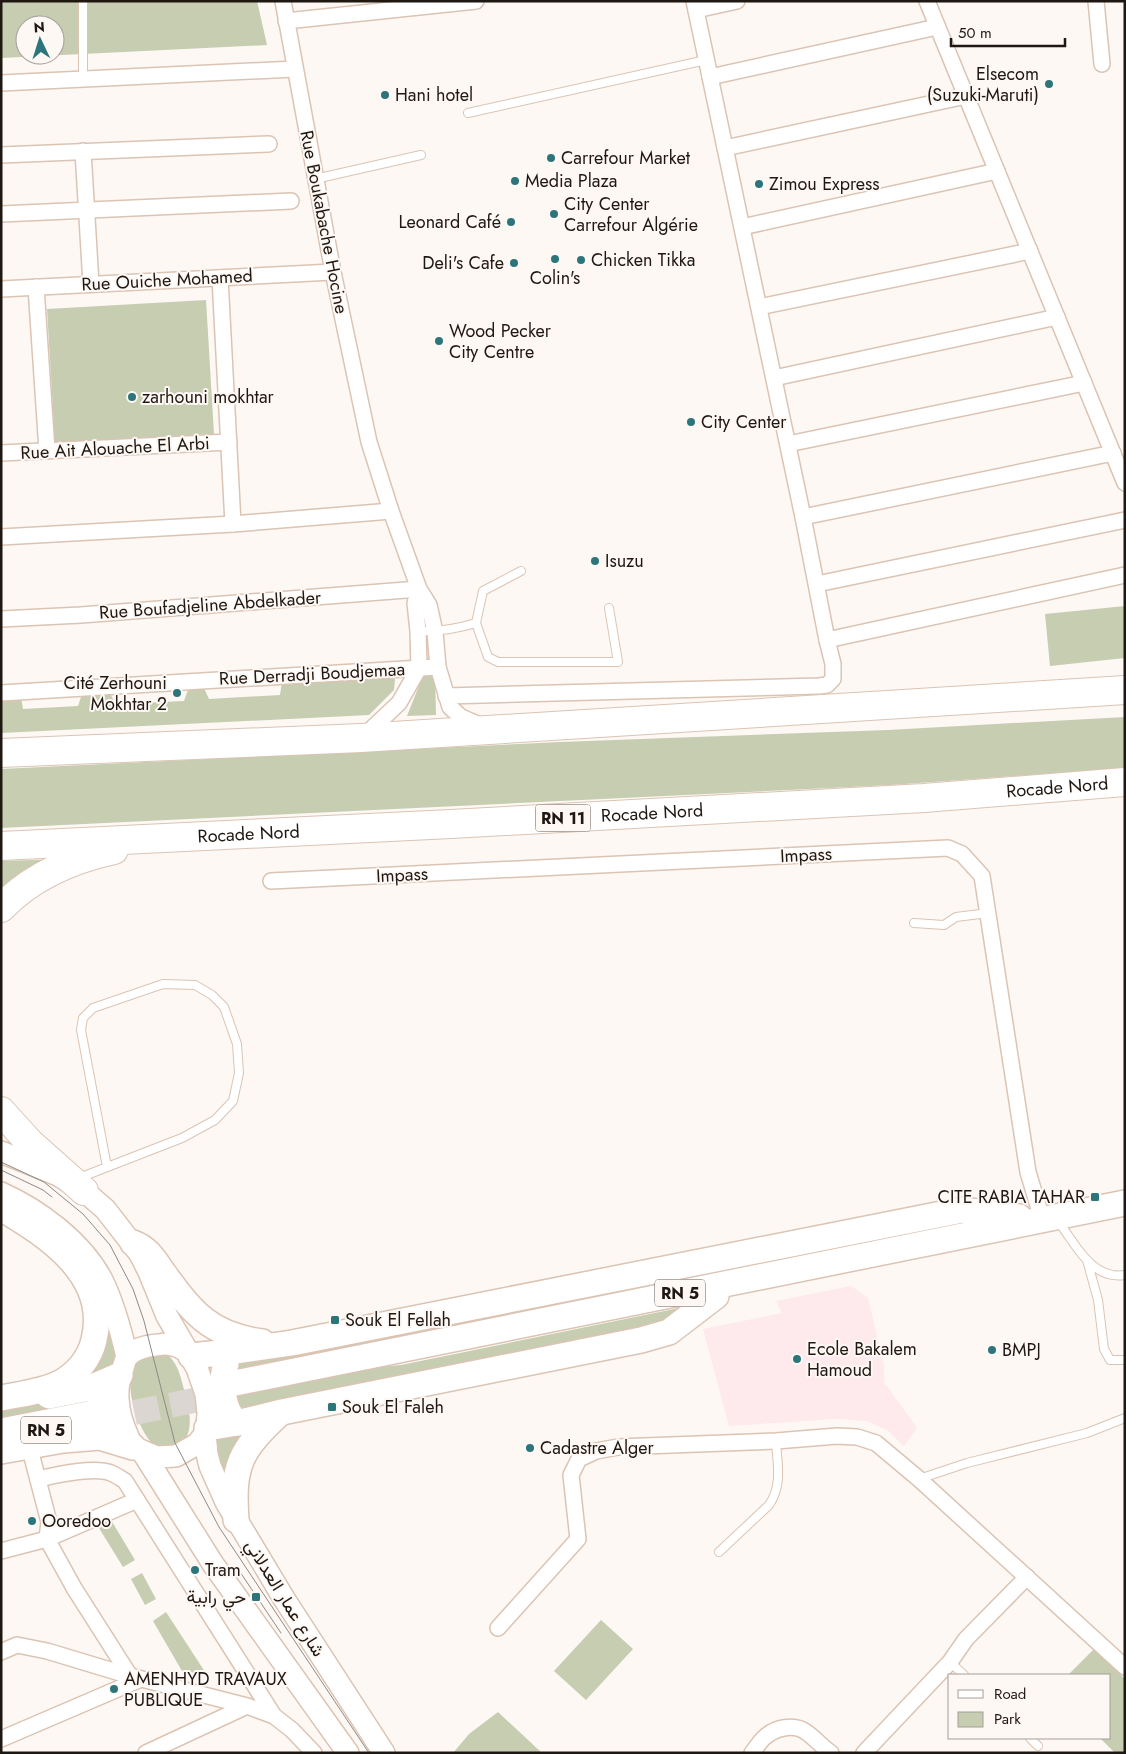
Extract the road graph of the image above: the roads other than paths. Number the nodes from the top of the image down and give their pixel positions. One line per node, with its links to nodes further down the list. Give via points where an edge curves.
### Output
1 (283, 1): 8 (street, Rue Boukabache Hocine)
2 (476, 1): 8 (street)
3 (737, 1): 7 (street)
4 (927, 1): 9 (street)
5 (1096, 1): 11 (street)
6 (83, 2): 14 (lane)
7 (695, 6): 10 (street)
8 (286, 21): 12 (street, Rue Boukabache Hocine)
9 (937, 27): 13 (street); 16 (street)
10 (706, 60): 13 (street); 17 (lane)
11 (1102, 64)
12 (295, 69): 14 (street); 24 (street, Rue Boukabache Hocine)
13 (710, 77): 19 (street)
14 (83, 79): 15 (street)
15 (1, 83)
16 (966, 96): 19 (street); 23 (street)
17 (468, 113)
18 (269, 144): 20 (street)
19 (725, 148): 28 (street)
20 (82, 151): 21 (street); 26 (street)
21 (1, 155)
22 (421, 155): 24 (lane)
23 (997, 171): 28 (street); 29 (street)
24 (316, 179): 30 (street, Rue Boukabache Hocine)
25 (291, 201): 26 (street)
26 (86, 210): 27 (street); 32 (street)
27 (1, 214)
28 (742, 227): 35 (street)
29 (1030, 251): 35 (street); 36 (street)
30 (333, 272): 31 (street, Rue Ouiche Mohamed); 40 (street, Rue Boukabache Hocine)
31 (220, 278): 32 (street, Rue Ouiche Mohamed); 39 (street)
32 (91, 284): 33 (street, Rue Ouiche Mohamed)
33 (36, 287): 34 (street, Rue Ouiche Mohamed); 42 (street)
34 (1, 289)
35 (759, 307): 37 (street)
36 (1057, 317): 37 (street); 38 (street)
37 (774, 378): 41 (street)
38 (1084, 383): 41 (street); 44 (street)
39 (229, 442): 42 (street, Rue Ait Alouache El Arbi); 49 (street)
40 (369, 442): 46 (street, Rue Derradji Boudjemaa)
41 (788, 444): 47 (street)
42 (47, 452): 43 (street, Rue Ait Alouache El Arbi)
43 (1, 453)
44 (1113, 453): 45 (street); 47 (street)
45 (1125, 483)
46 (391, 511): 49 (street); 54 (street, Rue Derradji Boudjemaa)
47 (803, 516): 53 (street)
48 (1125, 520): 53 (street)
49 (233, 524): 50 (street)
50 (1, 537)
51 (521, 571): 57 (lane, via 483,591)
52 (1125, 575): 60 (street)
53 (817, 584): 60 (street)
54 (419, 589): 56 (street, Rue Boufadjeline Abdelkader); 58 (street, Rue Derradji Boudjemaa, via 415,603); 59 (street, via 429,605)
55 (609, 608): 57 (lane, via 618,662 498,662 488,657)
56 (1, 619)
57 (476, 623): 59 (lane)
58 (418, 632): 59 (lane); 62 (street, Rue Derradji Boudjemaa)
59 (435, 632): 61 (street)
60 (827, 640): 65 (street, via 833,664 833,679 827,685)
61 (438, 667): 62 (street); 65 (street)
62 (419, 668): 64 (street, Rue Derradji Boudjemaa); 67 (street, via 399,703)
63 (1125, 690): 66 (highway)
64 (1, 693)
65 (446, 696): 66 (street, via 450,707 461,717 480,725)
66 (508, 730): 67 (highway)
67 (361, 738): 68 (highway)
68 (1, 753)
69 (1125, 782): 70 (highway, Rocade Nord / RN 11, via 924,798)
70 (176, 837): 71 (highway, Rocade Nord / RN 11); 73 (highway, via 104,852 56,869 20,891)
71 (1, 846)
72 (271, 881): 74 (street, Impass, via 948,848 962,854 982,876)
73 (1, 908)
74 (988, 912): 75 (lane, via 956,918 944,925); 84 (street, Impass, via 1028,1172)
75 (914, 923)
76 (1, 1111): 79 (highway, via 30,1143)
77 (1, 1152): 79 (main road)
78 (107, 1167): 78 (lane, via 182,1138 215,1120 233,1102 239,1073 237,1044 224,1007 212,995 195,986 163,984 93,1008 83,1018 80,1030); 79 (lane)
79 (78, 1186): 85 (main road, via 105,1209)
80 (1, 1193): 93 (main road, via 66,1235 92,1266 114,1308)
81 (1125, 1203): 84 (highway, RN 5)
82 (1, 1208): 95 (highway, via 42,1234 76,1265 93,1293 97,1318 93,1347 85,1362 71,1376 47,1388)
83 (1125, 1216): 84 (highway, RN 5)
84 (1052, 1224): 86 (lane); 88 (highway, RN 5); 88 (highway, RN 5, via 236,1387); 89 (highway, via 962,1210)
85 (132, 1243): 89 (highway, via 146,1249 186,1303 209,1325 240,1339); 91 (main road)
86 (1087, 1260): 87 (lane, via 1101,1272 1114,1277); 92 (lane, via 1098,1300 1104,1349 1110,1360)
87 (1125, 1275)
88 (716, 1296): 97 (highway, RN 5, via 669,1332 641,1340)
89 (292, 1343): 90 (highway)
90 (230, 1352): 91 (highway); 99 (highway, via 223,1375 225,1400 230,1415)
91 (189, 1354): 93 (main road, via 167,1344 146,1347 136,1351); 101 (main road, via 206,1394)
92 (1125, 1360)
93 (124, 1366): 94 (highway); 102 (main road)
94 (90, 1388): 96 (highway); 102 (highway, via 105,1400 109,1419 106,1429)
95 (1, 1398)
96 (1, 1405)
97 (282, 1412): 99 (highway, RN 5); 111 (highway, via 255,1438 239,1465 234,1491)
98 (1125, 1418): 109 (lane, via 1087,1433 967,1463)
99 (237, 1423): 101 (highway, RN 5)
100 (1, 1431): 102 (highway, RN 5)
101 (206, 1431): 102 (main road, via 197,1444 176,1456 156,1457); 111 (main road, شارع عمار العدلاني, via 206,1454)
102 (113, 1433): 103 (highway, RN 5); 105 (highway); 106 (street, via 105,1445); 129 (main road, شارع عمار العدلاني, via 213,1564)
103 (1, 1438)
104 (776, 1441): 109 (street, via 837,1436 876,1443); 114 (lane, via 778,1487 775,1496); 116 (street, via 618,1447 596,1451 579,1459 571,1475 578,1539)
105 (1, 1451)
106 (32, 1457): 107 (street); 108 (street)
107 (1, 1464)
108 (38, 1479): 110 (street, via 67,1473 109,1472 125,1481); 112 (street, via 49,1522)
109 (919, 1479): 115 (street)
110 (137, 1500): 112 (street); 123 (street)
111 (236, 1520): 130 (main road, شارع عمار العدلاني)
112 (46, 1539): 113 (street); 121 (street, via 74,1588)
113 (1, 1551)
114 (719, 1552)
115 (1027, 1577): 118 (street, via 966,1639); 119 (street)
116 (498, 1628)
117 (1, 1652): 121 (street, via 17,1645)
118 (950, 1662): 120 (lane); 133 (street)
119 (1125, 1667)
120 (963, 1674)
121 (135, 1677): 122 (street); 124 (street)
122 (247, 1706): 123 (street); 127 (street)
123 (274, 1716): 128 (street)
124 (1, 1739)
125 (1031, 1739): 126 (lane)
126 (1038, 1746)
127 (146, 1753)
128 (314, 1753)
129 (348, 1753)
130 (384, 1753)
131 (752, 1753): 132 (street, via 765,1737 783,1728 804,1731)
132 (831, 1753)
133 (864, 1753)

